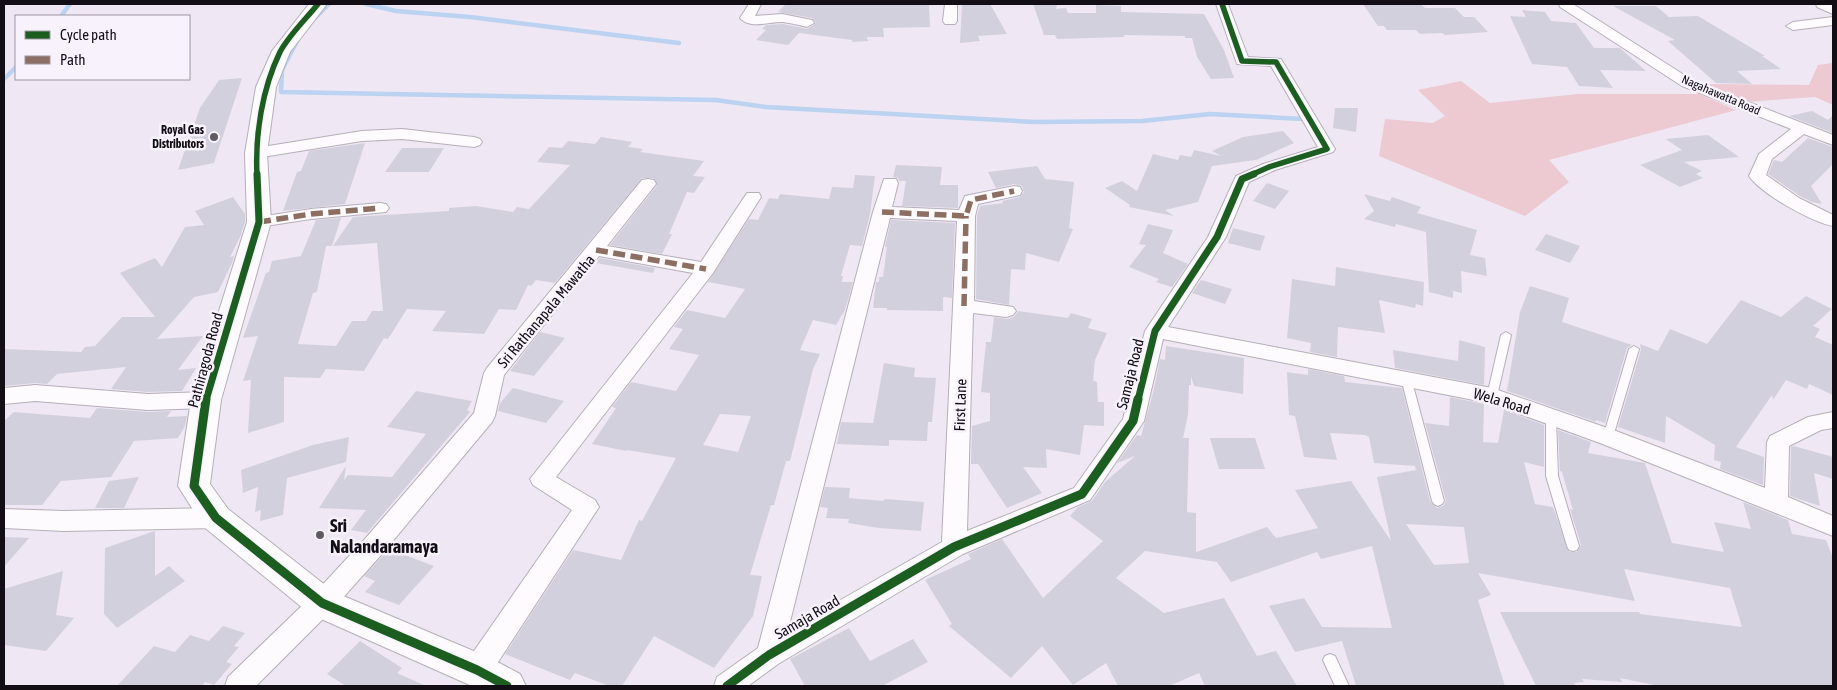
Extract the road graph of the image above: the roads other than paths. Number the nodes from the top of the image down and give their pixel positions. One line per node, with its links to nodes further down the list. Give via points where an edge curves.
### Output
1 (318, 4): 15 (street, Pathiragoda Road, via 281,51 266,87)
2 (756, 4): 10 (street, via 747,18 755,22 782,18)
3 (951, 4): 8 (street)
4 (1222, 4): 29 (street, Samaja Road, via 1242,61 1276,62 1327,149 1242,179 1217,237)
5 (1566, 4): 12 (street, Nagahawatta Road, via 1687,83)
6 (1822, 4): 7 (street)
7 (1833, 10)
8 (950, 20)
9 (1833, 22): 11 (street)
10 (807, 23)
11 (1793, 26)
12 (1802, 128): 13 (street, Nagahawatta Road); 23 (street, via 1765,156 1757,176 1784,198)
13 (1833, 140)
14 (474, 142): 15 (street, via 402,134 362,136)
15 (256, 153): 24 (street, Pathiragoda Road)
16 (890, 183): 21 (street)
17 (648, 184): 25 (street, Sri Rathanapala Mawatha)
18 (1014, 191): 22 (street, via 971,200)
19 (753, 198): 26 (street)
20 (380, 208): 24 (street)
21 (882, 212): 22 (street); 47 (street)
22 (966, 216): 27 (street, First Lane)
23 (1833, 221)
24 (259, 222): 35 (street, Pathiragoda Road)
25 (596, 250): 26 (street); 46 (street, Sri Rathanapala Mawatha, via 494,373 484,416)
26 (706, 269): 49 (street, via 541,479 587,507)
27 (964, 306): 28 (street); 45 (street, First Lane)
28 (1006, 311)
29 (1155, 331): 32 (street, Wela Road); 45 (street, Samaja Road, via 1133,421 1082,494)
30 (1506, 335): 34 (lane)
31 (1634, 349): 38 (lane)
32 (1406, 378): 34 (street, Wela Road); 39 (lane)
33 (4, 396): 35 (street, via 35,393 148,402)
34 (1492, 396): 36 (street, Wela Road)
35 (206, 400): 42 (street, Pathiragoda Road, via 194,486)
36 (1551, 418): 38 (street, Wela Road); 44 (lane, via 1552,476)
37 (1833, 420): 40 (street, via 1816,423 1778,442)
38 (1608, 437): 40 (street, Wela Road)
39 (1438, 501)
40 (1776, 502): 43 (street, Wela Road)
41 (4, 518): 42 (street, via 63,521)
42 (216, 518): 46 (street, Pathiragoda Road)
43 (1833, 526)
44 (1573, 546)
45 (954, 547): 47 (street, Samaja Road)
46 (322, 603): 49 (street, Pathiragoda Road); 50 (street, Sri Rathanapala Mawatha)
47 (769, 655): 52 (street, Samaja Road)
48 (1330, 660): 53 (lane)
49 (477, 670): 51 (street, Pathiragoda Road)
50 (238, 686)
51 (507, 686)
52 (727, 686)
53 (1342, 686)

